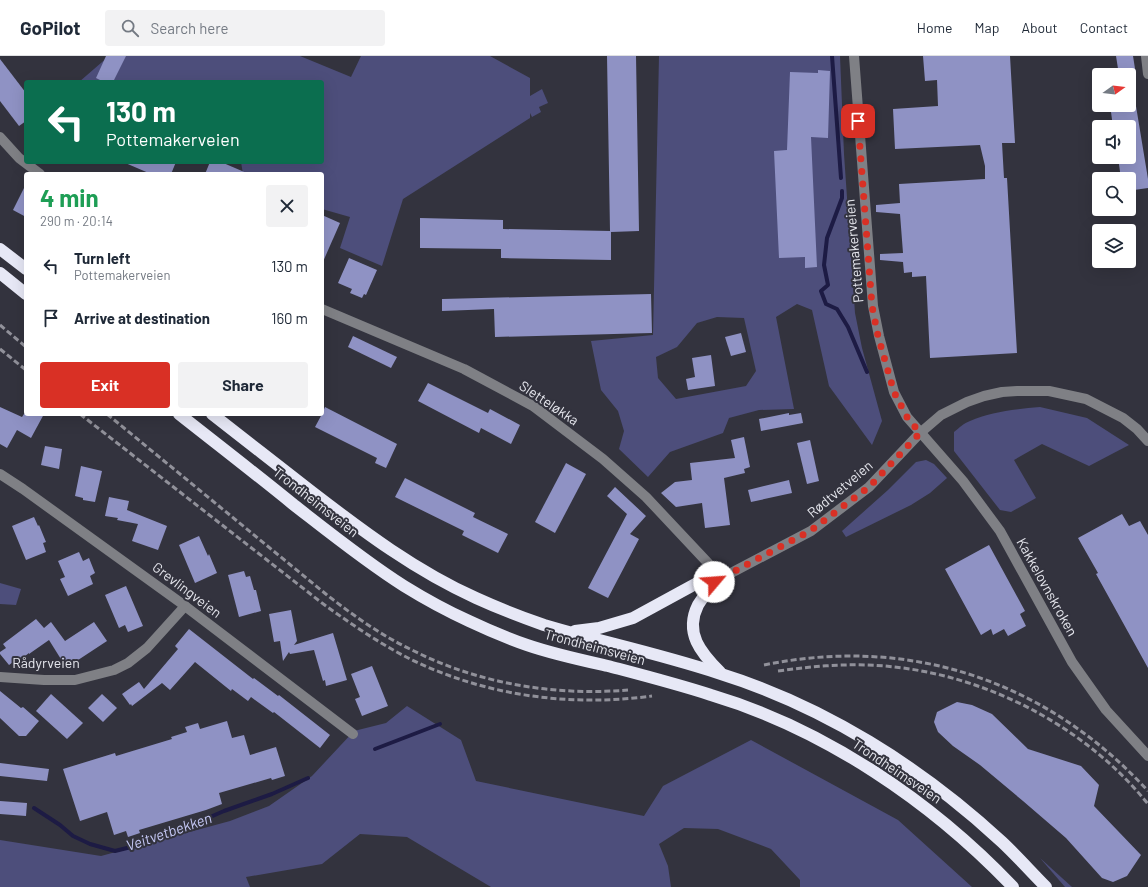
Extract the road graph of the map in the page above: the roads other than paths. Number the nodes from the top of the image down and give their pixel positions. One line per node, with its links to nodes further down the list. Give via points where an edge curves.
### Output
1 (854, 56): 15 (street, Pottemakerveien, via 872,306 894,392 907,417)
2 (1146, 56): 3 (street)
3 (1148, 74)
4 (0, 137): 5 (street)
5 (24, 162)
6 (27, 164): 7 (street)
7 (37, 172)
8 (0, 249): 9 (highway)
9 (24, 267)
10 (0, 273): 11 (highway)
11 (24, 292)
12 (324, 310): 18 (street, Sletteløkka, via 464,369 533,406 646,496 708,563)
13 (182, 416): 25 (highway, Trondheimsveien, via 341,541 404,586 437,605 529,646 720,698 769,715 814,736 879,775 937,816 986,859)
14 (215, 416): 20 (highway, Trondheimsveien, via 351,522 414,566 453,587 514,614)
15 (920, 433): 16 (street, Rødtvetveien, via 941,415 984,396 1002,392 1049,391 1086,399 1105,408 1138,429); 18 (street, Rødtvetveien, via 869,487 810,531); 24 (street, Kakkelovnskroken, via 963,481 1000,531 1072,662 1106,710)
16 (1148, 441)
17 (0, 474): 19 (street, Grevlingveien)
18 (717, 580): 20 (highway, via 699,582 633,618 613,625); 21 (highway, via 698,605 694,615 693,631 701,650)
19 (185, 606): 22 (street, Rådyrveien, via 148,648 114,670 75,680); 23 (street, Grevlingveien)
20 (568, 632): 21 (highway, Trondheimsveien)
21 (721, 674): 26 (highway, Trondheimsveien, via 805,707 893,757 973,816)
22 (0, 677)
23 (353, 734)
24 (1148, 756)
25 (1013, 887)
26 (1046, 887)

